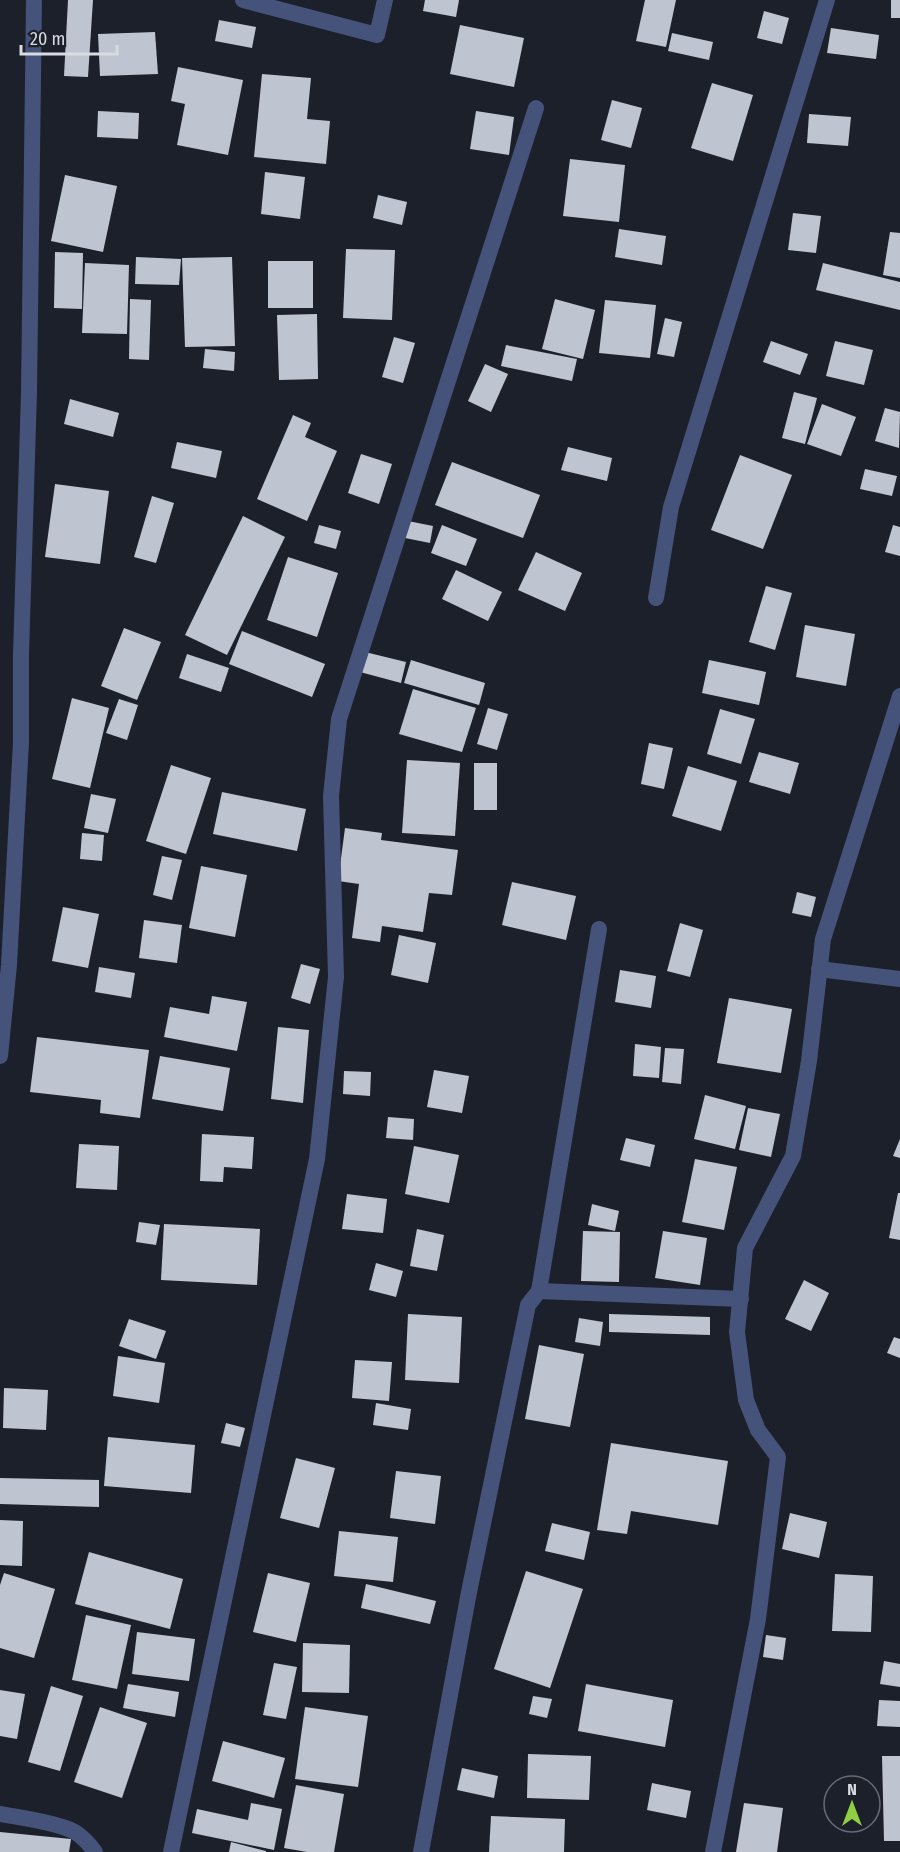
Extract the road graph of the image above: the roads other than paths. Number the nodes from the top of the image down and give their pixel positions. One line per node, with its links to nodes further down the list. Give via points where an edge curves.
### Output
1 (34, 0): 11 (street, via 21,742)
2 (243, 0): 3 (street, via 377,35)
3 (385, 0)
4 (827, 0): 6 (street, via 671,507)
5 (536, 108): 16 (street, via 339,719 330,796 336,977 316,1160)
6 (656, 598)
7 (900, 696): 9 (street, via 823,939)
8 (599, 929): 12 (street)
9 (819, 969): 10 (street); 13 (street, via 793,1156 745,1248)
10 (900, 979)
11 (0, 1056)
12 (539, 1292): 13 (street); 17 (street, via 528,1305)
13 (741, 1299): 18 (street, via 737,1332 746,1400 758,1430 778,1456 758,1619)
14 (0, 1814): 15 (street, via 74,1831)
15 (95, 1852)
16 (171, 1852)
17 (421, 1852)
18 (713, 1852)

